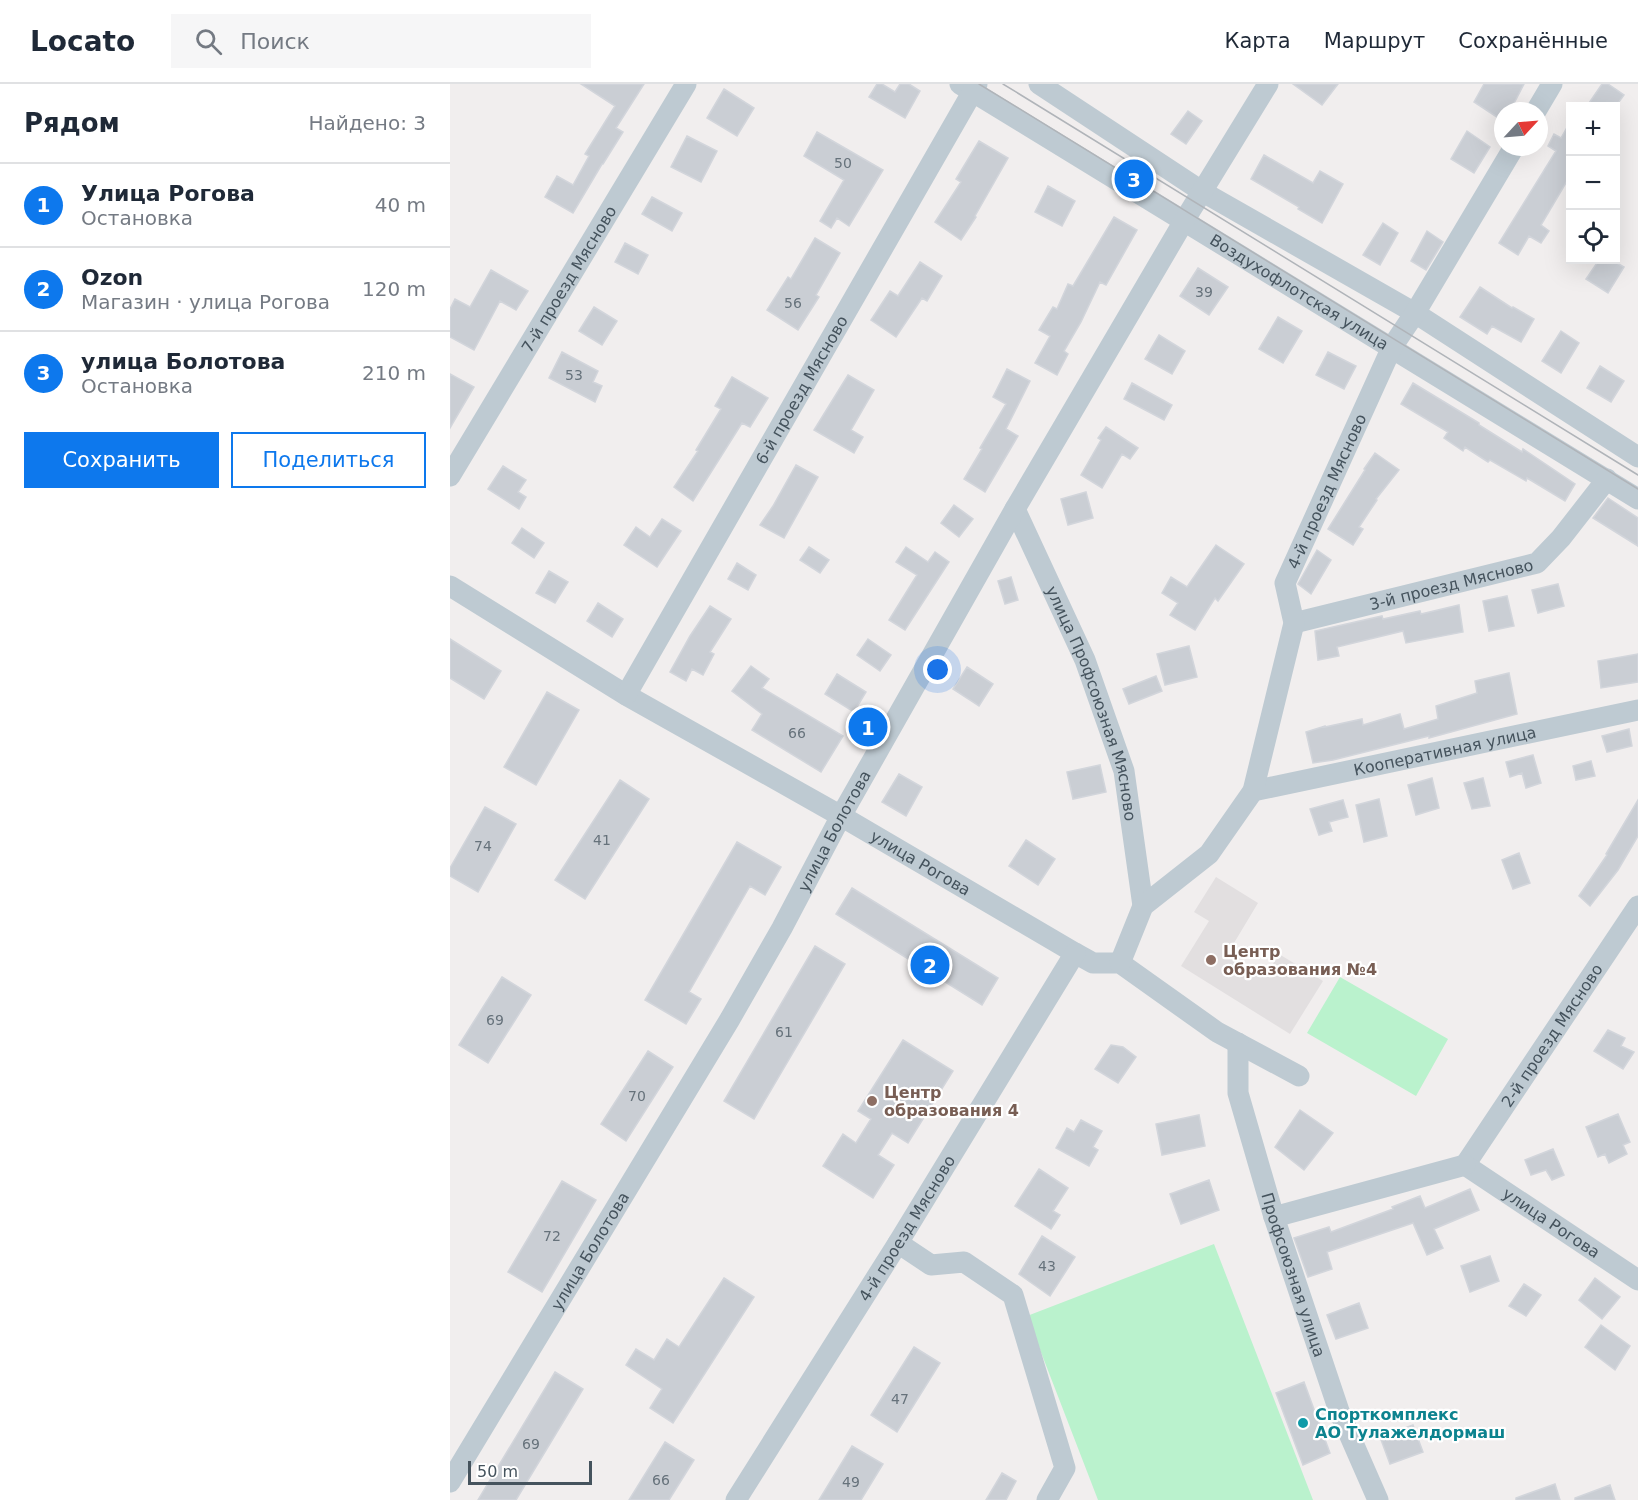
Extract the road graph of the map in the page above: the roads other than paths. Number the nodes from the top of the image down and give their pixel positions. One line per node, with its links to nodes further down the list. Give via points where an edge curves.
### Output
1 (686, 84): 13 (street, 7-й проезд Мясново)
2 (1039, 84): 8 (street)
3 (1268, 84): 8 (street, улица Болотова)
4 (1552, 84): 6 (street)
5 (970, 87): 9 (street, Воздухофлотская улица); 19 (street, 6-й проезд Мясново)
6 (1541, 102)
7 (1509, 156): 10 (street, 4-й проезд Мясново)
8 (1203, 192): 9 (street, улица Болотова); 10 (street)
9 (1184, 221): 11 (street, Воздухофлотская улица); 16 (street, улица Болотова)
10 (1415, 313): 11 (street, 4-й проезд Мясново); 12 (street)
11 (1392, 347): 14 (street, Воздухофлотская улица); 18 (street, 4-й проезд Мясново, via 1285,583)
12 (1635, 449)
13 (450, 476)
14 (1607, 479): 15 (street, Воздухофлотская улица); 18 (street, 3-й проезд Мясново, via 1537,563)
15 (1638, 499)
16 (1015, 509): 22 (street, улица Болотова); 23 (street, улица Профсоюзная Мясново, via 1084,660 1124,771)
17 (450, 586): 19 (street, улица Рогова)
18 (1294, 623): 21 (street, 4-й проезд Мясново)
19 (626, 695): 22 (street, улица Рогова)
20 (1638, 710): 21 (street, Кооперативная улица)
21 (1253, 791): 23 (street, 4-й проезд Мясново, via 1209,854)
22 (841, 816): 25 (street, улица Рогова); 33 (street, улица Болотова, via 730,1019)
23 (1143, 906): 26 (street, 4-й проезд Мясново)
24 (1638, 906): 29 (street, 2-й проезд Мясново)
25 (1075, 953): 26 (street, улица Рогова, via 1093,963); 31 (street, 4-й проезд Мясново)
26 (1120, 963): 27 (street)
27 (1238, 1043): 28 (street); 30 (street, Профсоюзная улица, via 1238,1093)
28 (1299, 1076)
29 (1465, 1165): 30 (street); 32 (street, улица Рогова)
30 (1274, 1217): 36 (street, Профсоюзная улица, via 1339,1411)
31 (898, 1244): 34 (street, 4-й проезд Мясново); 35 (street, via 931,1265 964,1262 1013,1295 1065,1468)
32 (1638, 1280)
33 (450, 1482)
34 (736, 1500)
35 (1047, 1500)
36 (1378, 1500)

